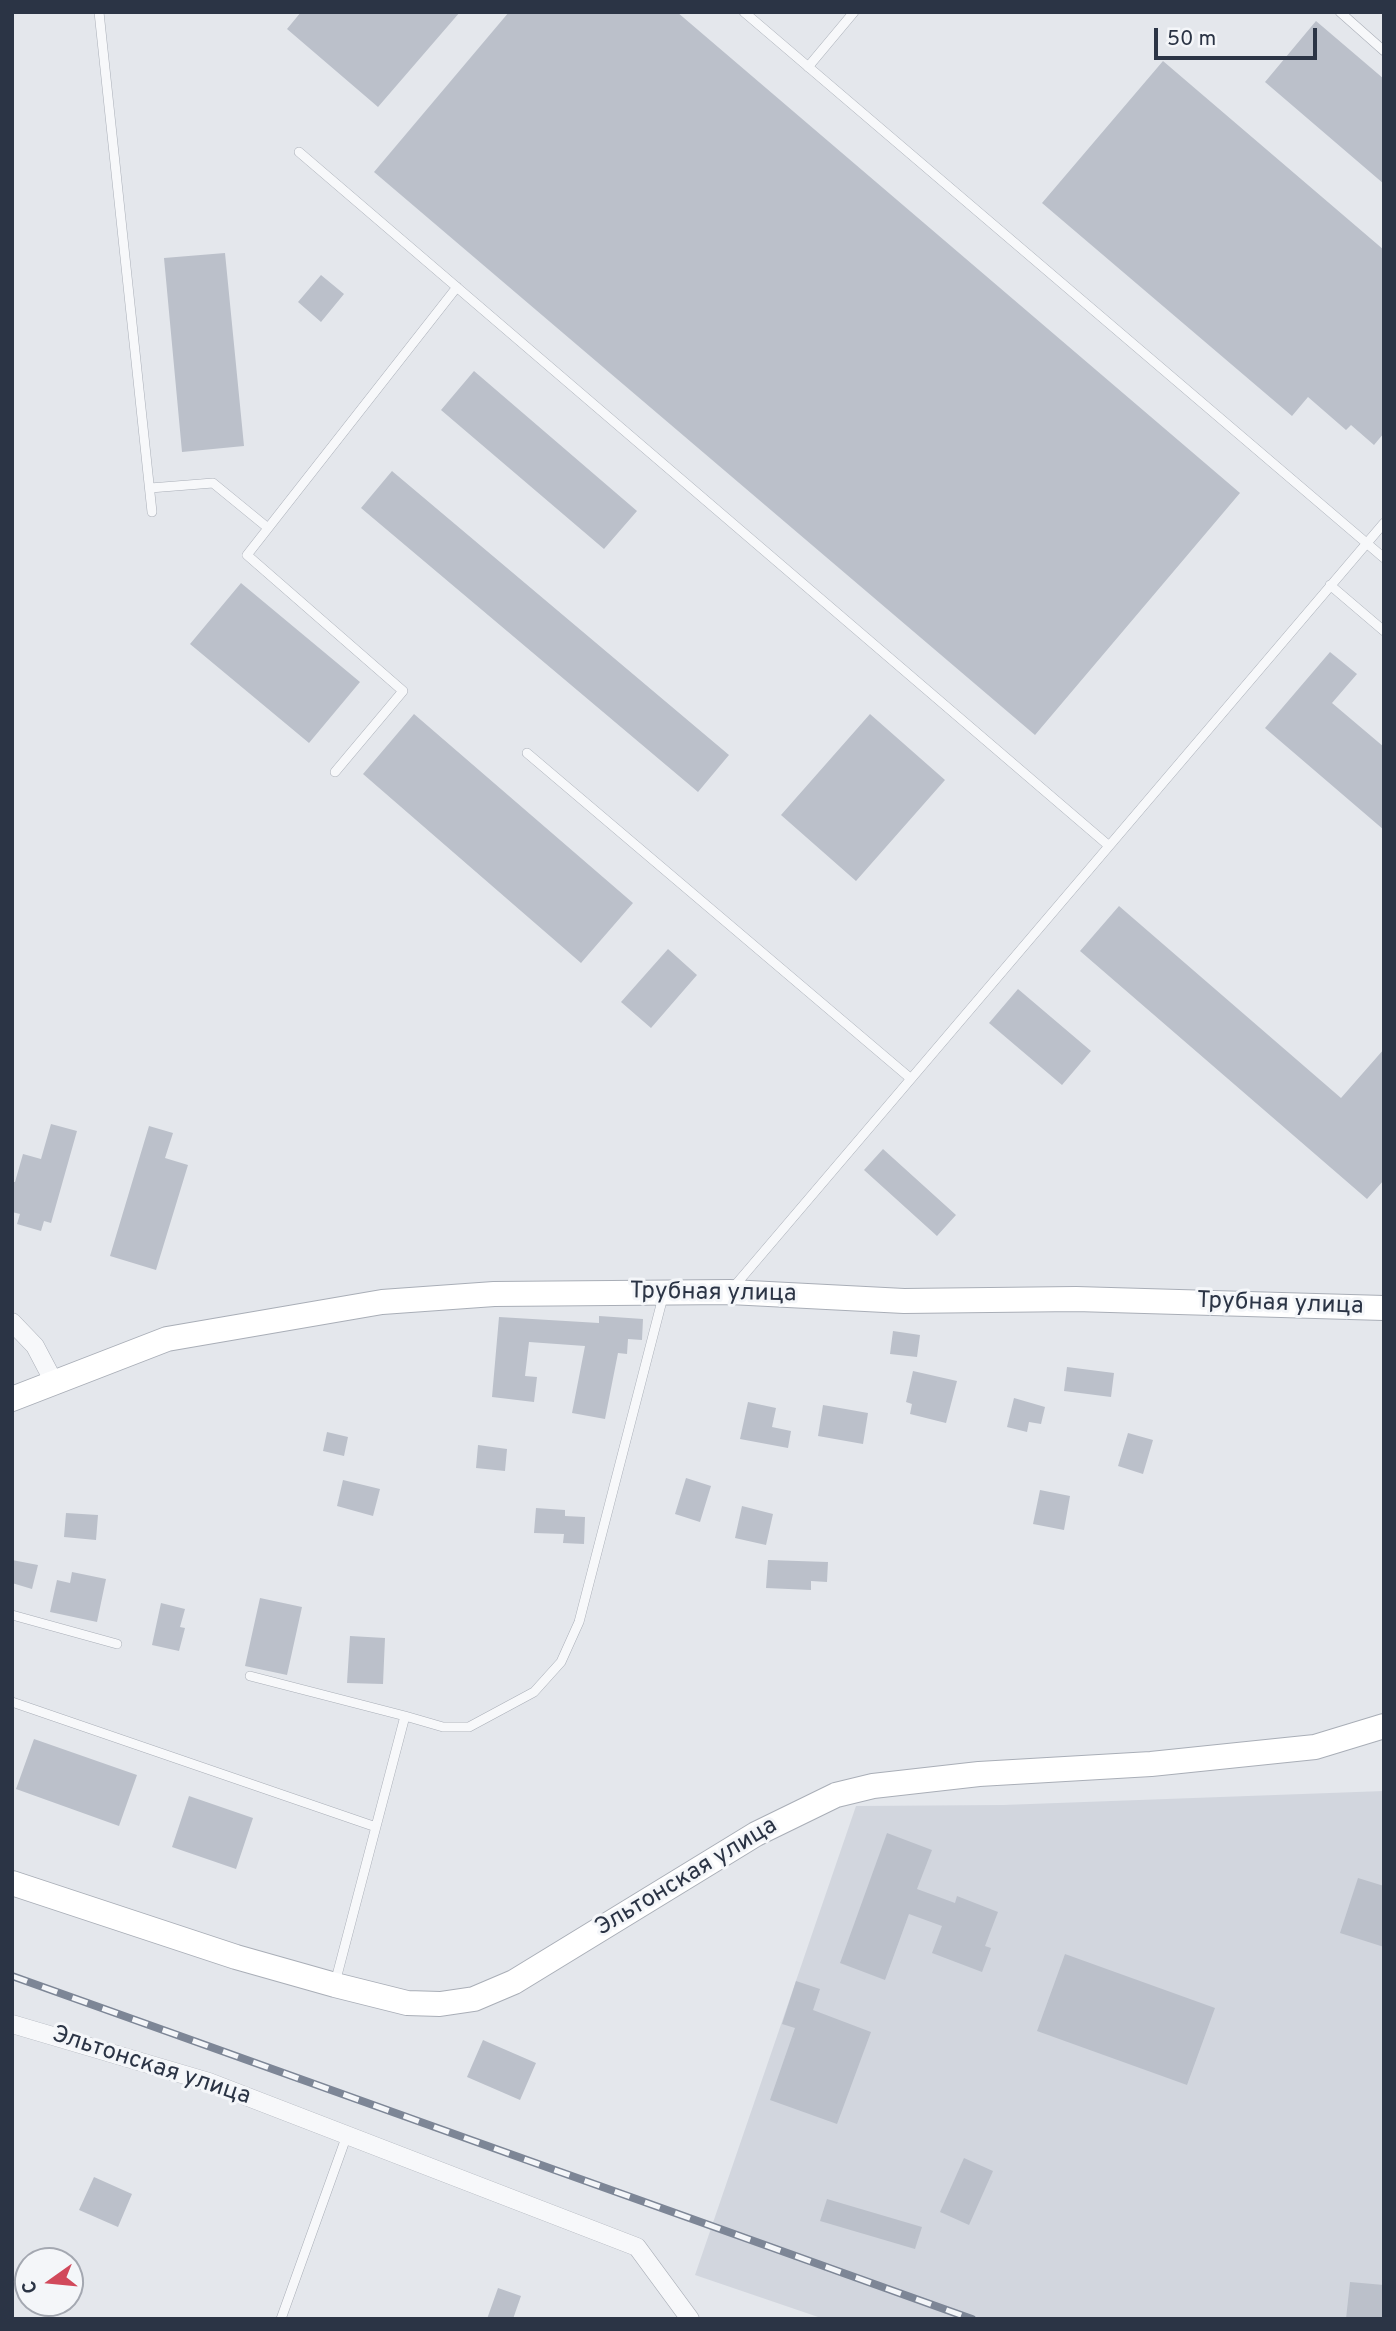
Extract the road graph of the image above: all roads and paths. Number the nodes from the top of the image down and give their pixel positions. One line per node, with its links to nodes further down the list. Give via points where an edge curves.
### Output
1 (99, 12): 9 (lane)
2 (744, 12): 6 (lane)
3 (854, 12): 6 (lane)
4 (1339, 12): 5 (lane)
5 (1384, 51)
6 (808, 66): 13 (lane)
7 (299, 152): 8 (lane)
8 (457, 287): 12 (lane); 19 (lane)
9 (150, 488): 10 (lane); 12 (lane, via 212,483)
10 (152, 512)
11 (1384, 523): 13 (lane)
12 (268, 528): 18 (lane, via 247,555 403,691)
13 (1366, 543): 14 (lane); 15 (lane)
14 (1384, 558)
15 (1330, 585): 16 (lane); 19 (lane)
16 (1384, 631)
17 (527, 753): 20 (lane)
18 (335, 772)
19 (1108, 845): 20 (lane)
20 (910, 1078): 22 (lane)
21 (665, 1292): 22 (street, Трубная улица); 25 (street, Трубная улица, via 494,1294 382,1302 167,1339); 31 (lane, via 579,1622 561,1662 534,1692 469,1727 443,1727)
22 (730, 1292): 23 (street, Трубная улица, via 904,1301 1076,1299)
23 (1384, 1308)
24 (12, 1322): 25 (street, via 35,1346)
25 (54, 1382): 26 (street, Трубная улица)
26 (12, 1399)
27 (12, 1615): 28 (lane)
28 (117, 1644)
29 (250, 1676): 31 (lane)
30 (12, 1702): 33 (lane)
31 (405, 1716): 33 (lane)
32 (1384, 1726): 35 (street, Эльтонская улица, via 1315,1747 1151,1764 979,1774 873,1786 836,1795 756,1834 514,1982 474,1998 407,2003)
33 (376, 1827): 35 (lane)
34 (12, 1883): 35 (street, Эльтонская улица)
35 (335, 1985)
36 (12, 2024): 37 (street, Эльтонская улица, via 209,2082)
37 (347, 2135): 38 (lane); 39 (street, Эльтонская улица, via 637,2248)
38 (281, 2319)
39 (690, 2319)

